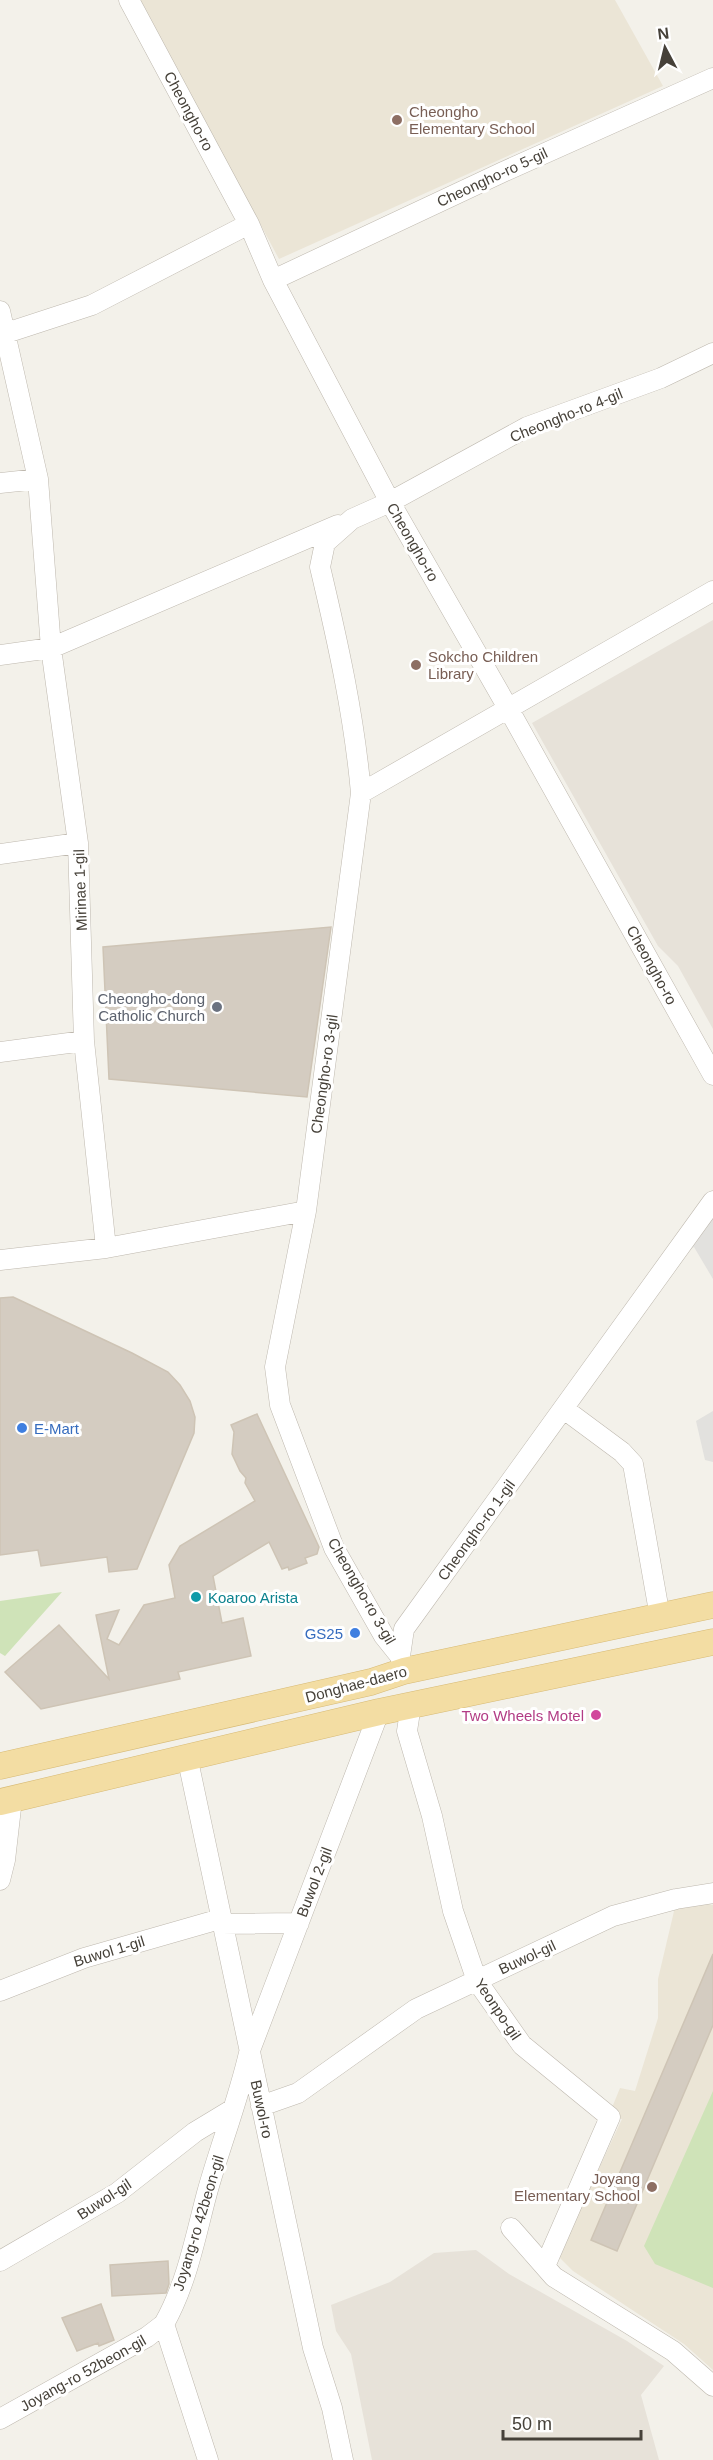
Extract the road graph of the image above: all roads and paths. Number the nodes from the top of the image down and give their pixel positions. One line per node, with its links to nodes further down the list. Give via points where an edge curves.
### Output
1 (129, 0): 3 (street, Cheongho-ro)
2 (713, 78): 4 (street, Cheongho-ro 5-gil)
3 (249, 224): 4 (street, Cheongho-ro); 6 (street, via 92,305)
4 (273, 280): 10 (street, Cheongho-ro)
5 (0, 311): 6 (street, Mirinae 1-gil)
6 (3, 335): 8 (street, Mirinae 1-gil)
7 (713, 353): 10 (street, Cheongho-ro 4-gil, via 661,378 526,427)
8 (38, 479): 9 (street); 13 (street, Mirinae 1-gil)
9 (0, 483)
10 (390, 502): 11 (street, Cheongho-ro 3-gil); 15 (street, Cheongho-ro)
11 (352, 519): 13 (street); 16 (street, Cheongho-ro 3-gil, via 325,543 320,567 344,669)
12 (713, 591): 15 (street)
13 (51, 648): 14 (street); 17 (street, Mirinae 1-gil)
14 (0, 655)
15 (508, 708): 16 (street); 21 (street, Cheongho-ro)
16 (361, 793): 23 (street, Cheongho-ro 3-gil)
17 (78, 843): 18 (street); 19 (street, Mirinae 1-gil)
18 (0, 854)
19 (84, 1041): 20 (street); 24 (street, Mirinae 1-gil)
20 (0, 1052)
21 (713, 1075)
22 (713, 1201): 26 (street, Cheongho-ro 1-gil)
23 (306, 1211): 24 (street); 32 (street, Cheongho-ro 3-gil, via 275,1367 280,1405 334,1548)
24 (106, 1248): 25 (street)
25 (0, 1260)
26 (564, 1409): 28 (street, via 633,1464); 32 (street, Cheongho-ro 1-gil, via 404,1629)
27 (713, 1605): 28 (main road, Donghae-daero)
28 (660, 1617): 32 (main road, Donghae-daero)
29 (713, 1628): 31 (main road, Donghae-daero)
30 (713, 1642): 31 (main road, Donghae-daero)
31 (639, 1657): 33 (main road, Donghae-daero)
32 (402, 1664): 33 (main road); 36 (main road, Donghae-daero, via 371,1682)
33 (411, 1705): 34 (main road, Donghae-daero); 42 (street, Yeonpo-gil, via 407,1731 432,1816 453,1911)
34 (379, 1712): 35 (main road, Donghae-daero); 41 (street, Buwol 2-gil)
35 (187, 1756): 37 (main road, Donghae-daero); 40 (street, Buwol-ro)
36 (0, 1766)
37 (6, 1801): 38 (street, via 5,1860)
38 (0, 1880)
39 (713, 1893): 42 (street, Buwol-gil, via 613,1916)
40 (221, 1921): 41 (street, Buwol 1-gil); 43 (street, Buwol 1-gil, via 84,1958); 44 (street, Buwol-ro)
41 (299, 1923): 44 (street, Buwol 2-gil)
42 (477, 1981): 45 (street, Buwol-gil, via 416,2009 298,2093); 49 (street, Yeonpo-gil, via 522,2045 610,2117)
43 (0, 1991)
44 (249, 2053): 45 (street, Buwol-ro); 46 (street, Joyang-ro 42beon-gil)
45 (261, 2106): 54 (street, Buwol-ro, via 313,2348)
46 (233, 2109): 48 (street, Buwol-gil, via 195,2132 117,2193); 50 (street, Joyang-ro 42beon-gil, via 189,2266)
47 (511, 2228): 49 (street)
48 (0, 2261)
49 (545, 2266): 51 (street, via 554,2277 673,2351)
50 (164, 2324): 52 (street, Joyang-ro 52beon-gil); 53 (street)
51 (713, 2386)
52 (0, 2419)
53 (208, 2460)
54 (343, 2460)

